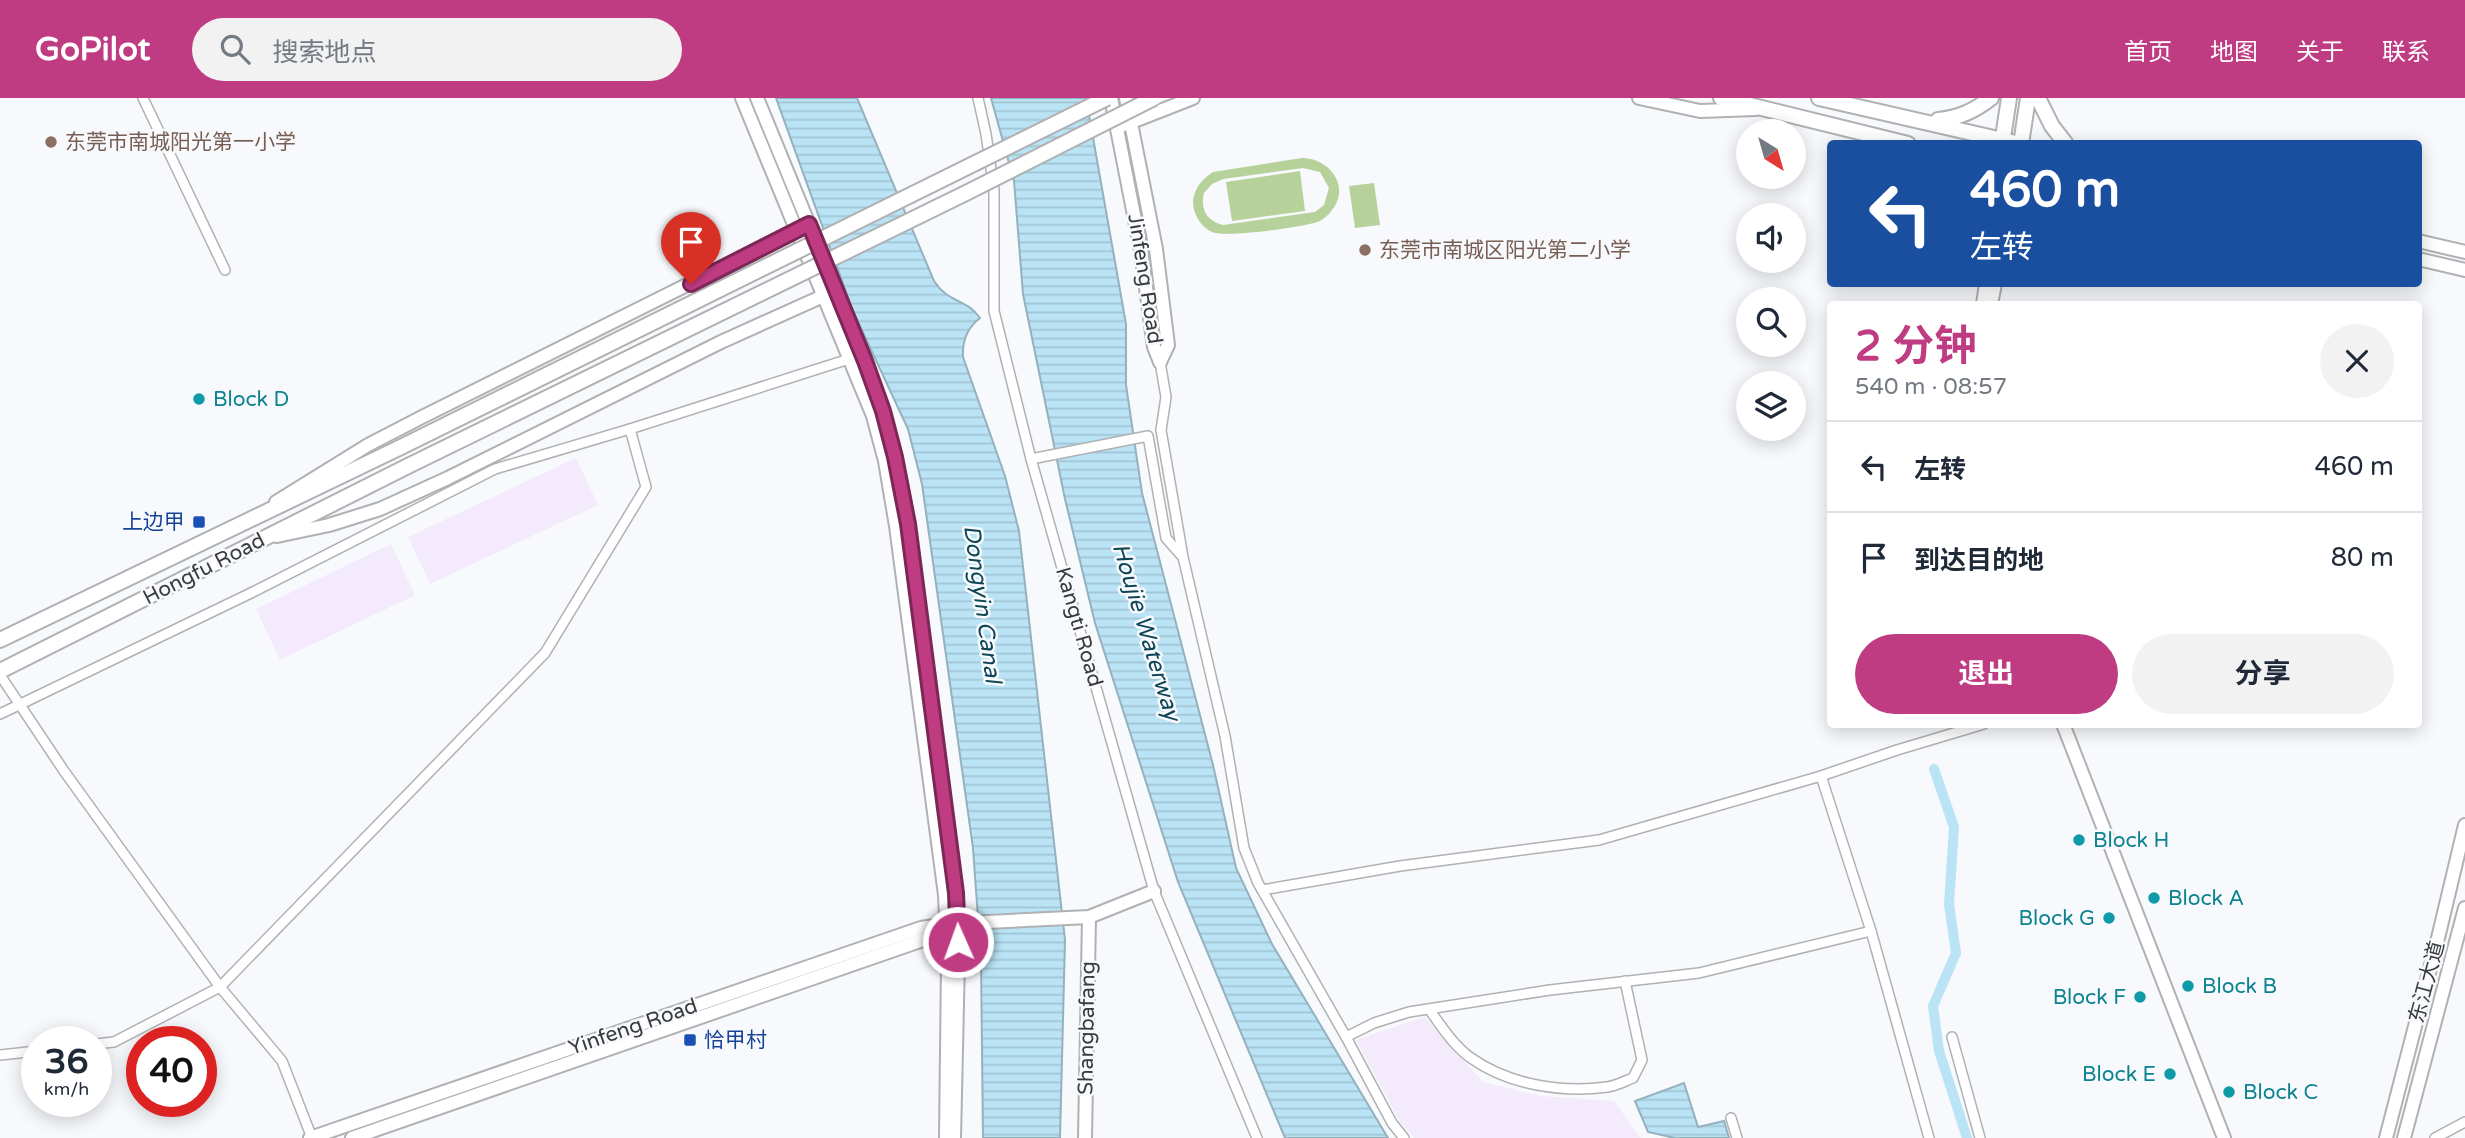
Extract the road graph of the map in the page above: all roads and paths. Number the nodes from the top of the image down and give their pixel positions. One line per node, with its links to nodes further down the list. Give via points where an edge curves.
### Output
1 (143, 98): 29 (street)
2 (742, 98): 25 (street)
3 (757, 98): 25 (street)
4 (978, 98): 35 (street, Kangti Road, via 994,190 994,311)
5 (1109, 98): 19 (street, Jinfeng Road); 36 (main road, Hongfu Road, bridge)
6 (1126, 98): 17 (street, Jinfeng Road)
7 (1154, 98): 37 (main road, Hongfu Road, bridge)
8 (1194, 98): 17 (street)
9 (1639, 98): 16 (street, via 1700,111)
10 (1721, 98): 16 (main road)
11 (1819, 98): 18 (main road)
12 (1990, 98): 18 (main road, via 1953,119)
13 (2009, 98): 22 (main road)
14 (2028, 98): 23 (main road)
15 (2038, 98): 24 (main road)
16 (1764, 108): 20 (main road)
17 (1131, 122): 19 (street); 33 (street, Jinfeng Road, via 1156,249 1168,345)
18 (1925, 122): 21 (main road)
19 (1118, 128): 33 (street, Jinfeng Road)
20 (1892, 140)
21 (1998, 140)
22 (2002, 140)
23 (2021, 140)
24 (2063, 140)
25 (803, 227): 31 (street); 36 (street, via 400,428 323,471)
26 (2422, 242): 27 (street)
27 (2465, 252)
28 (2422, 260): 30 (street)
29 (225, 270)
30 (2465, 270)
31 (830, 293): 32 (street); 37 (street, via 380,509); 51 (street, via 874,386 908,524 956,893)
32 (849, 359): 34 (street); 51 (street, via 873,416 885,461)
33 (1160, 362): 38 (street, via 1166,397 1161,430)
34 (631, 429): 41 (street, via 495,469); 54 (street, via 646,487 545,653)
35 (1031, 459): 38 (street, via 1148,436 1166,538); 48 (street, Kangti Road)
36 (253, 518): 39 (main road, Hongfu Road)
37 (266, 538): 40 (main road, Hongfu Road)
38 (1183, 557): 47 (street, via 1225,736 1244,848)
39 (0, 640)
40 (0, 673): 41 (street)
41 (20, 704): 42 (street); 54 (street)
42 (0, 714)
43 (1971, 728): 45 (street)
44 (2065, 728): 73 (street)
45 (1821, 776): 47 (street, via 1599,840); 52 (street)
46 (2465, 825): 74 (street, 东江大道)
47 (1262, 890): 56 (street)
48 (1154, 891): 50 (street); 68 (street, Kangti Road)
49 (2465, 908): 75 (street, 东江大道)
50 (1089, 917): 51 (street); 67 (street, Shangbafang)
51 (950, 928): 63 (street, Yinfeng Road, via 921,928); 64 (street, Yinfeng Road); 65 (street); 66 (street)
52 (1871, 931): 53 (street, via 1699,973); 71 (street)
53 (1625, 981): 55 (street); 55 (street, via 1642,1060 1633,1078 1609,1087 1565,1088 1508,1079 1470,1058)
54 (220, 987): 58 (street); 63 (street, via 282,1061)
55 (1429, 1009): 56 (street, via 1374,1023)
56 (1346, 1037): 69 (street)
57 (1952, 1037): 72 (street)
58 (112, 1042)
59 (21, 1053): 60 (street)
60 (0, 1055)
61 (1731, 1118): 70 (street)
62 (2465, 1122): 76 (street)
63 (311, 1138)
64 (352, 1138)
65 (946, 1138)
66 (954, 1138)
67 (1084, 1138)
68 (1257, 1138)
69 (1404, 1138)
70 (1737, 1138)
71 (1929, 1138)
72 (1980, 1138)
73 (2224, 1138)
74 (2386, 1138)
75 (2404, 1138)
76 (2435, 1138)

